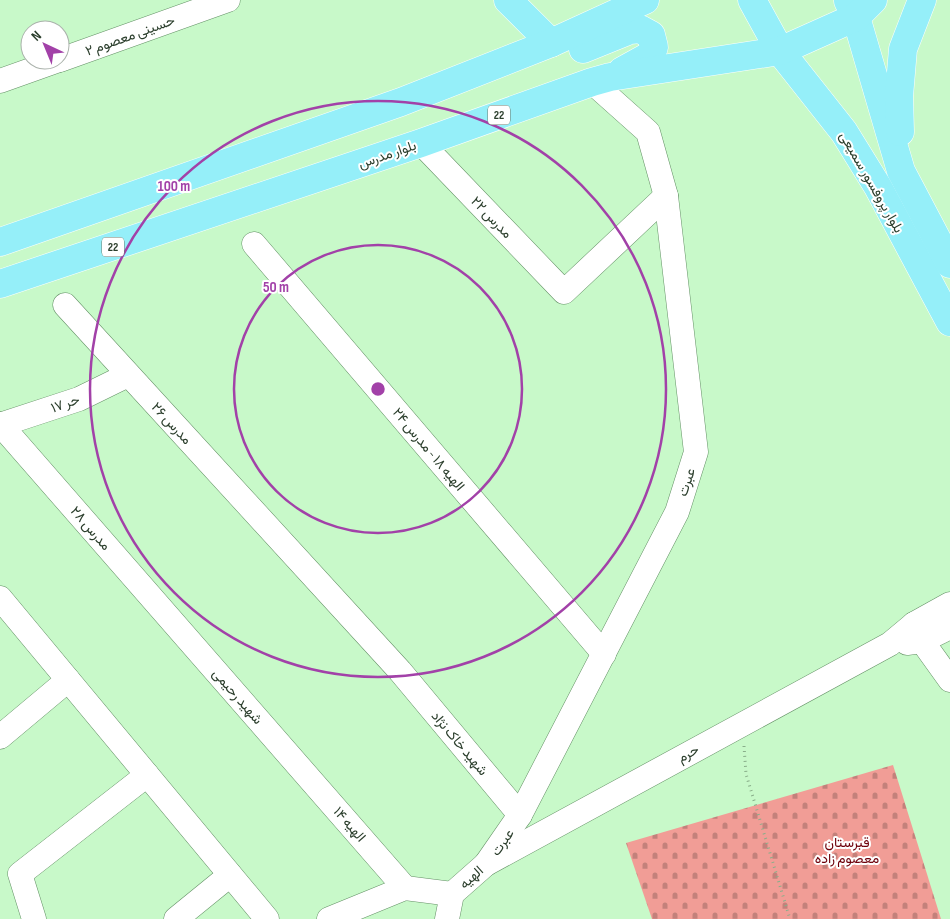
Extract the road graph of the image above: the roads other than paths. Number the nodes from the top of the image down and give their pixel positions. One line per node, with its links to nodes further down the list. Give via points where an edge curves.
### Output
1 (228, 0): 9 (street, حسینی معصوم ۲)
2 (508, 0): 7 (main road)
3 (646, 0): 7 (main road)
4 (752, 0): 8 (main road, بلوار پروفسور سمیعی)
5 (922, 0): 15 (main road, via 903,49 899,96)
6 (859, 6): 8 (main road, 22); 15 (main road, بلوار پروفسور سمیعی)
7 (551, 43): 13 (main road)
8 (780, 51): 11 (main road, بلوار مدرس / 22); 22 (main road, بلوار پروفسور سمیعی, via 844,132 878,187)
9 (70, 56)
10 (31, 70): 12 (street, حسینی معصوم ۲)
11 (601, 79): 13 (main road, via 651,56 654,47 651,35 640,28 630,30 501,83 462,94); 14 (main road, بلوار مدرس / 22); 16 (street, عبرت, via 648,132)
12 (0, 81)
13 (401, 102): 17 (main road)
14 (421, 143): 16 (street, مدرس ۲۲, via 564,292); 20 (main road, بلوار مدرس / 22)
15 (901, 171): 19 (main road, بلوار پروفسور سمیعی)
16 (666, 196): 30 (street, عبرت, via 696,452 677,512)
17 (0, 242)
18 (254, 244): 30 (street, الهیه ۱۸ - مدرس ۲۴)
19 (950, 262)
20 (0, 284)
21 (65, 305): 23 (street, مدرس ۲۶)
22 (950, 322)
23 (128, 374): 24 (street, حر ۱۷, via 79,399); 31 (street, مدرس ۲۶)
24 (0, 425): 28 (street, مدرس ۲۸)
25 (0, 598): 32 (street)
26 (950, 604): 29 (street, حرم)
27 (950, 627): 29 (street, حرم)
28 (182, 632): 35 (street, شهید رحیمی)
29 (918, 633): 33 (street); 38 (street, حرم, via 890,644 742,723)
30 (604, 654): 37 (street, عبرت)
31 (400, 670): 37 (street, شهید خاک نژاد)
32 (68, 680): 34 (street); 36 (street)
33 (950, 680)
34 (0, 737)
35 (294, 760): 40 (street, الهیه ۱۴)
36 (147, 775): 39 (street); 42 (street, via 20,874)
37 (520, 815): 38 (street, عبرت)
38 (486, 864): 41 (street, الهیه)
39 (230, 875): 43 (street); 44 (street)
40 (405, 888): 41 (street); 45 (street)
41 (452, 894): 46 (street, الهیه)
42 (32, 918)
43 (176, 919)
44 (267, 919)
45 (329, 919)
46 (447, 919)

